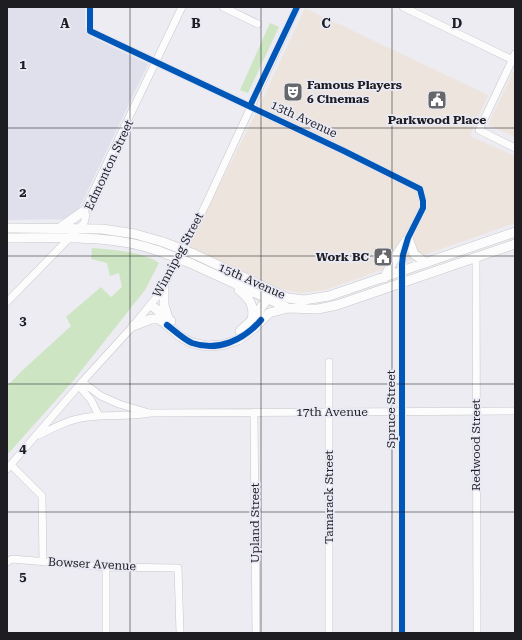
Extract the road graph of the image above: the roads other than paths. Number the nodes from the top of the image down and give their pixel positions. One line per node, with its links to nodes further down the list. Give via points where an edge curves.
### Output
1 (90, 7): 8 (street, 13th Avenue, via 90,31)
2 (182, 7): 8 (street, Edmonton Street)
3 (223, 7): 6 (street)
4 (297, 7): 9 (street, Winnipeg Street)
5 (403, 7): 7 (street)
6 (258, 24)
7 (514, 58): 10 (street, via 478,130)
8 (156, 62): 9 (street, 13th Avenue); 12 (street, Edmonton Street)
9 (250, 106): 11 (street, 13th Avenue); 27 (street, Winnipeg Street, via 206,204)
10 (515, 148)
11 (420, 189): 19 (street, Spruce Street, via 423,208)
12 (84, 211): 14 (main road); 15 (street, Edmonton Street, via 86,215)
13 (7, 228): 14 (main road, 15th Avenue)
14 (60, 228): 15 (main road, 15th Avenue)
15 (80, 228): 18 (street); 28 (main road, 15th Avenue, bridge, via 116,230 163,242)
16 (515, 232): 22 (main road, 15th Avenue)
17 (7, 238): 18 (main road, 15th Avenue)
18 (69, 238): 25 (main road, 15th Avenue, bridge, via 131,243 190,263); 30 (street)
19 (408, 238): 22 (main road, via 414,254); 23 (street, Spruce Street, via 403,254); 24 (main road)
20 (515, 244): 21 (main road, 15th Avenue)
21 (476, 256): 26 (main road, 15th Avenue); 38 (street, Redwood Street)
22 (426, 263): 23 (main road, 15th Avenue)
23 (402, 272): 24 (main road, 15th Avenue); 26 (street, Spruce Street)
24 (384, 278): 28 (main road, 15th Avenue, via 329,296 304,300 288,298)
25 (225, 280): 29 (main road, 15th Avenue); 34 (main road, via 251,301)
26 (402, 282): 32 (main road, 15th Avenue, via 331,307 307,310); 41 (street, Spruce Street)
27 (164, 285): 31 (street, Winnipeg Street); 33 (main road, via 164,305)
28 (273, 291): 29 (main road)
29 (267, 300): 32 (main road, 15th Avenue); 34 (main road)
30 (7, 302)
31 (151, 305): 33 (main road); 35 (street, Winnipeg Street)
32 (288, 308): 35 (main road, via 269,313 238,340 222,346 192,343 159,319 151,319)
33 (169, 319): 34 (main road, via 185,333 207,341 236,335)
34 (252, 320)
35 (133, 326): 37 (street, Winnipeg Street)
36 (328, 362): 40 (street, Tamarack Street)
37 (80, 384): 43 (street, 17th Avenue, via 119,404); 44 (street, via 92,400); 45 (street, Winnipeg Street)
38 (476, 411): 41 (street, 17th Avenue); 42 (street, 17th Avenue); 55 (street, Redwood Street)
39 (254, 412): 40 (street, 17th Avenue); 43 (street, 17th Avenue); 52 (street, Upland Street)
40 (329, 412): 41 (street, 17th Avenue); 53 (street, Tamarack Street)
41 (401, 412): 54 (street, Spruce Street)
42 (515, 412)
43 (150, 413): 44 (street, 17th Avenue)
44 (99, 416): 45 (street, 17th Avenue, via 69,421)
45 (35, 437): 46 (street, Winnipeg Street)
46 (9, 467): 47 (street, via 42,496)
47 (43, 561): 48 (street, Bowser Avenue, via 12,559); 49 (street, Bowser Avenue)
48 (7, 562)
49 (106, 567): 50 (street); 51 (street, Bowser Avenue, via 178,568)
50 (106, 633)
51 (180, 633)
52 (256, 633)
53 (329, 633)
54 (402, 633)
55 (477, 633)

